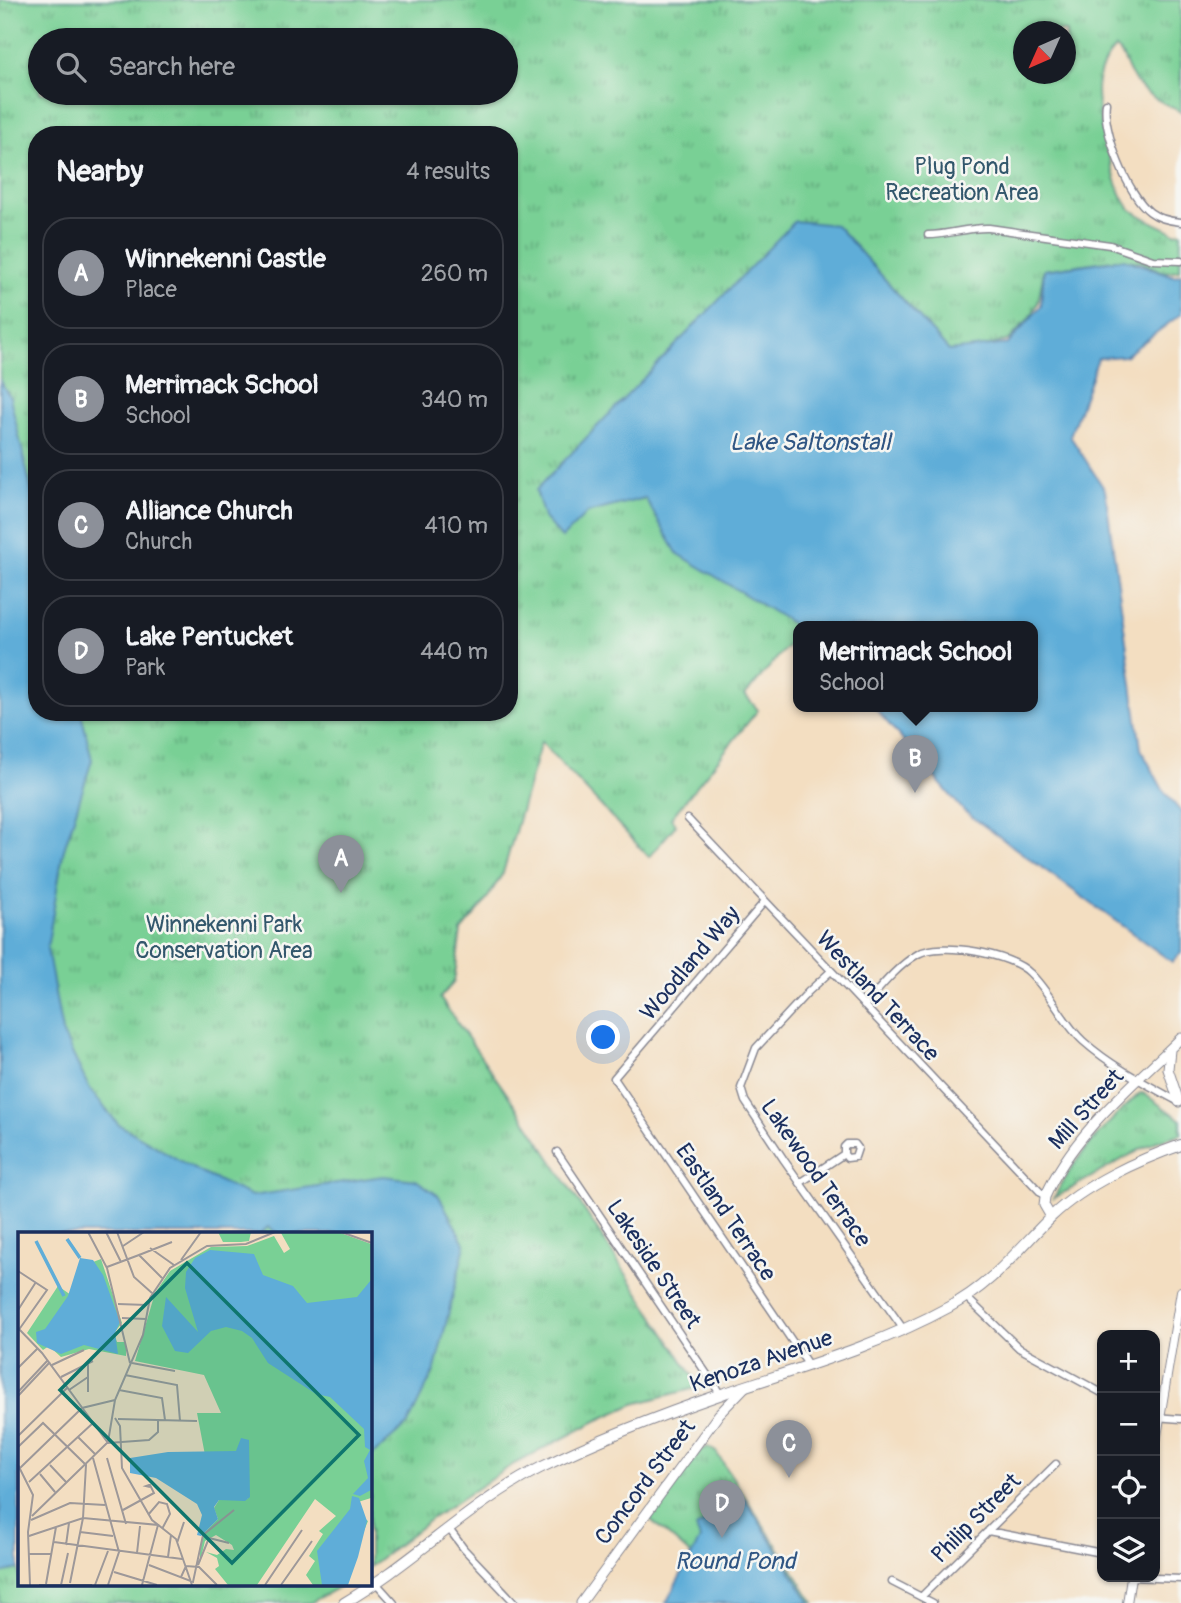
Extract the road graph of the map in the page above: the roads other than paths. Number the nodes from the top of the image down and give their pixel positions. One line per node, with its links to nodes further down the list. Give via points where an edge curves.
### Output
1 (1106, 103): 2 (street, via 1108,132 1136,196 1153,215)
2 (1181, 222)
3 (928, 234): 4 (street, via 989,228 1097,243 1153,260)
4 (1181, 261)
5 (688, 819): 6 (street, Westland Terrace)
6 (765, 901): 7 (street, Westland Terrace); 11 (street, Woodland Way)
7 (831, 971): 8 (street, Westland Terrace); 19 (street, Lakewood Terrace, via 756,1048 741,1088)
8 (864, 1006): 12 (street, via 921,953 944,949 998,955 1024,967 1082,1040); 20 (street, Westland Terrace)
9 (1181, 1038): 10 (main road, Mill Street)
10 (1171, 1048): 12 (main road, Mill Street); 13 (main road, via 1168,1069)
11 (614, 1078): 25 (street, Eastland Terrace)
12 (1139, 1080): 13 (street); 20 (main road, Mill Street, via 1069,1153)
13 (1180, 1103)
14 (1181, 1145): 16 (main road, Kenoza Avenue)
15 (557, 1152): 28 (street, Lakeside Street)
16 (1164, 1152): 18 (main road); 21 (main road, Kenoza Avenue, via 1104,1181)
17 (844, 1154): 19 (street)
18 (1181, 1156)
19 (800, 1183): 24 (street, Lakewood Terrace)
20 (1045, 1197): 21 (main road)
21 (1051, 1217): 23 (main road, Kenoza Avenue, via 997,1274)
22 (1181, 1293): 29 (street)
23 (967, 1298): 24 (main road, Kenoza Avenue); 27 (street, via 1020,1348)
24 (904, 1329): 25 (main road, Kenoza Avenue)
25 (809, 1366): 26 (main road, Kenoza Avenue)
26 (745, 1387): 28 (main road, Kenoza Avenue); 45 (main road, Concord Street, via 719,1414)
27 (1097, 1389)
28 (721, 1395): 33 (main road, Kenoza Avenue, via 539,1469)
29 (1160, 1402)
30 (1160, 1418): 31 (street)
31 (1181, 1419)
32 (1056, 1464): 34 (street, Philip Street)
33 (449, 1529): 40 (main road, Kenoza Avenue); 44 (street)
34 (988, 1531): 35 (street); 41 (street, Philip Street)
35 (1097, 1552)
36 (1160, 1578): 37 (street)
37 (1181, 1579)
38 (892, 1582): 41 (street)
39 (1130, 1582): 47 (street)
40 (377, 1584): 42 (main road, Kenoza Avenue); 43 (street)
41 (921, 1597): 46 (street)
42 (344, 1603)
43 (394, 1603)
44 (515, 1603)
45 (581, 1603)
46 (933, 1603)
47 (1127, 1603)

